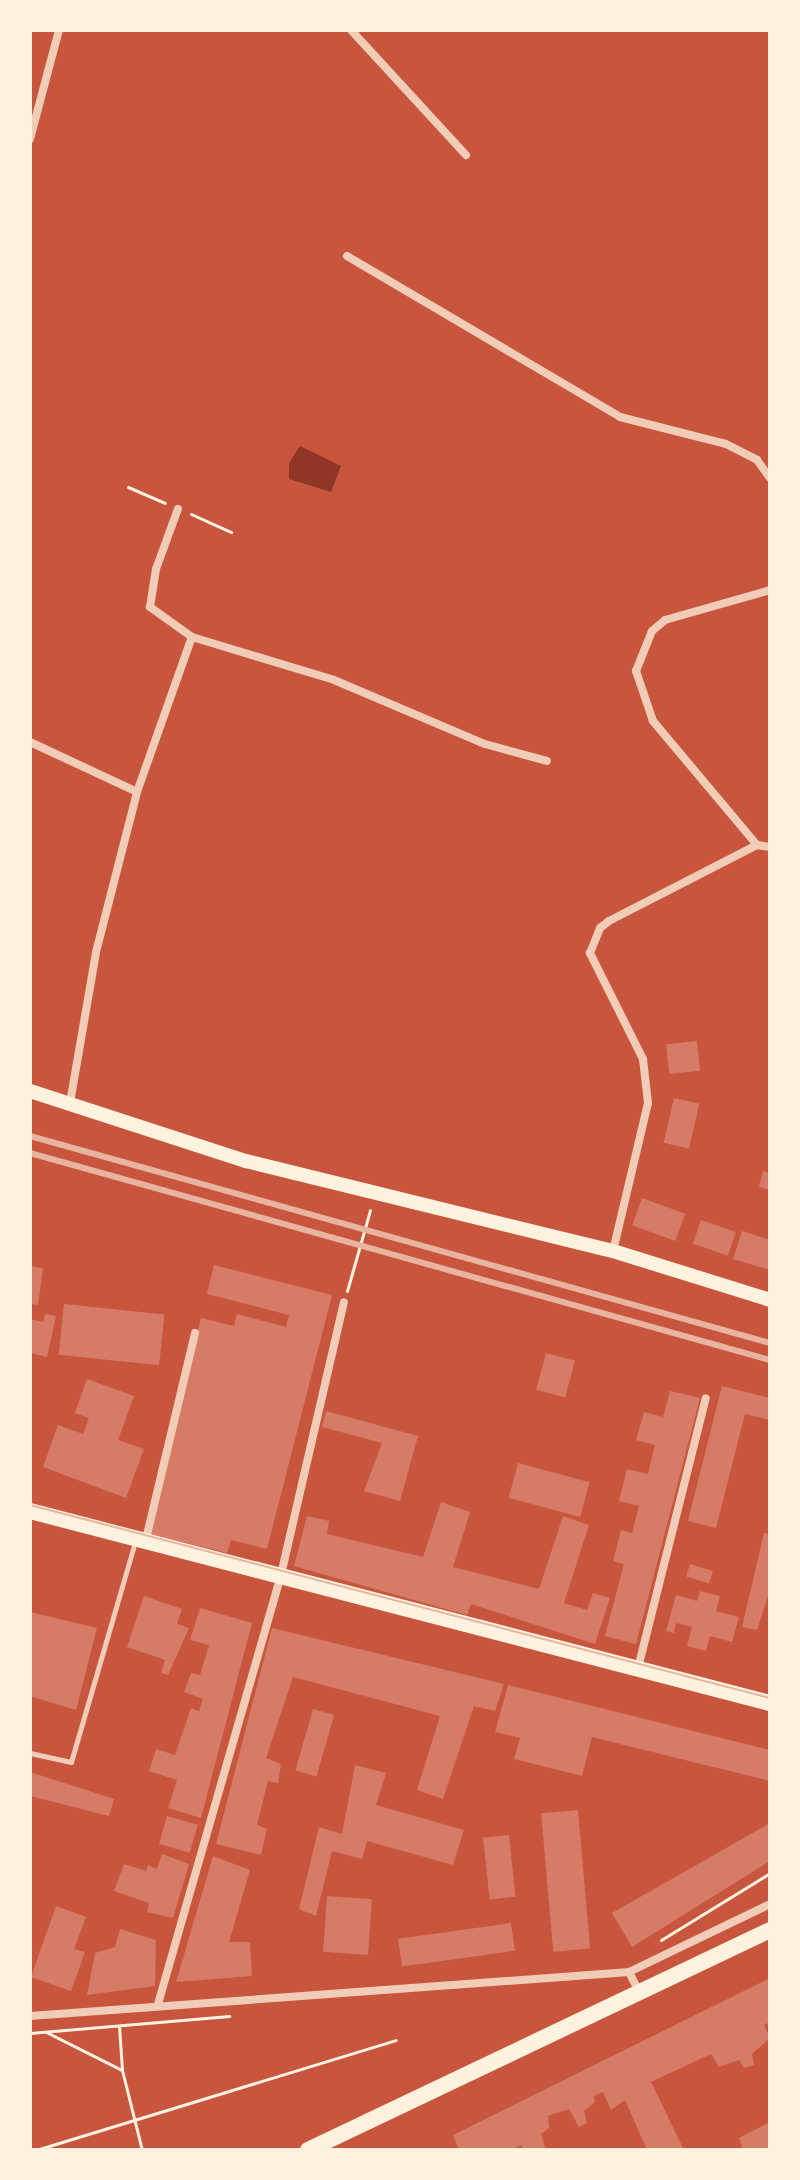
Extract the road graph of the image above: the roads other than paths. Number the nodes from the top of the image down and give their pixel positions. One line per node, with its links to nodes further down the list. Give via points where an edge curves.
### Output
1 (59, 30): 3 (street)
2 (351, 30): 4 (street)
3 (30, 139)
4 (466, 155)
5 (347, 256): 6 (street, via 620,417 726,444 757,460)
6 (770, 478)
7 (178, 509): 9 (street, via 156,569 150,607)
8 (770, 590): 13 (street, via 665,620 652,631 636,671 653,721)
9 (192, 637): 11 (street, via 334,680 485,744); 12 (street)
10 (30, 742): 12 (street)
11 (547, 761)
12 (137, 792): 16 (street, via 96,952)
13 (757, 845): 14 (street); 17 (street, via 609,921 600,928 590,953 643,1059 648,1092)
14 (770, 847)
15 (30, 1091): 16 (main road)
16 (70, 1103): 17 (main road, via 246,1161)
17 (613, 1251): 18 (main road)
18 (770, 1300)
19 (344, 1302): 24 (street)
20 (195, 1333): 23 (street)
21 (706, 1398): 25 (street)
22 (30, 1511): 23 (main road)
23 (141, 1538): 24 (main road); 27 (lane, via 71,1762)
24 (280, 1579): 25 (main road); 32 (street)
25 (638, 1671): 26 (main road)
26 (770, 1703)
27 (30, 1753)
28 (770, 1904): 30 (street)
29 (770, 1930): 31 (main road)
30 (629, 1972): 31 (street); 32 (street)
31 (639, 1992): 34 (main road)
32 (158, 2004): 33 (street)
33 (30, 2016)
34 (308, 2150)

